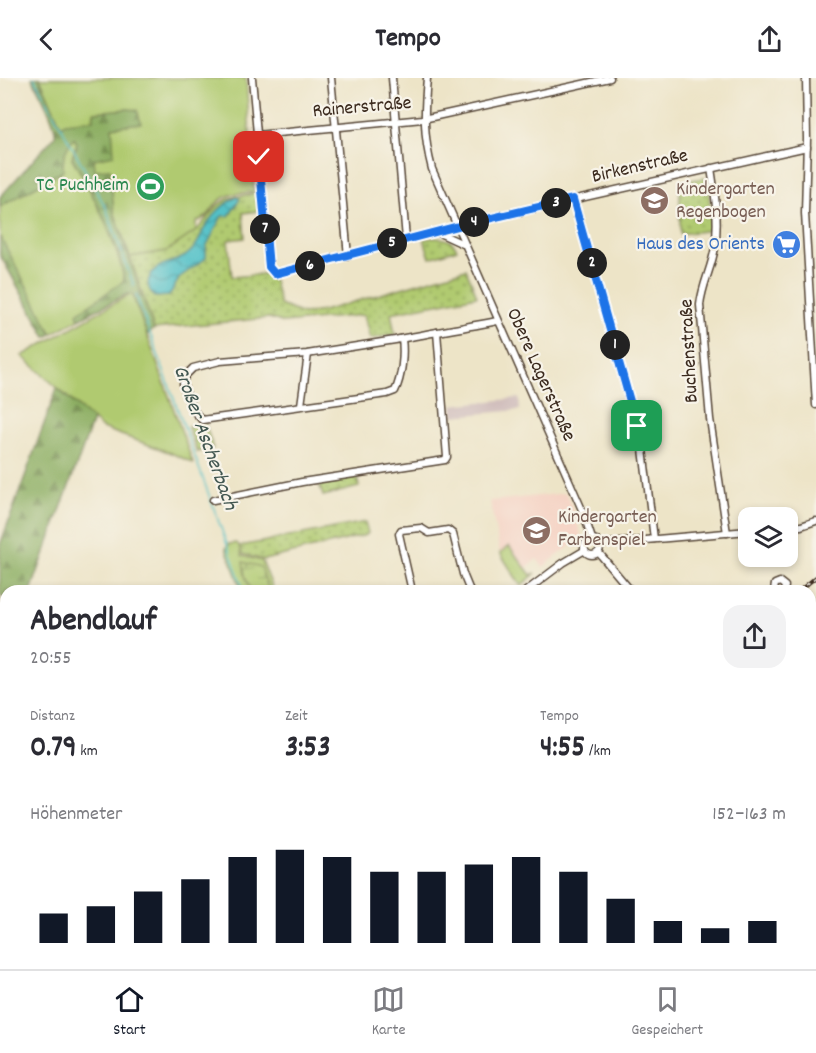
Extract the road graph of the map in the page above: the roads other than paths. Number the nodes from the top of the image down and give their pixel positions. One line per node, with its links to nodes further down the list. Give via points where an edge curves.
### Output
1 (252, 78): 10 (street)
2 (331, 78): 9 (street)
3 (392, 78): 8 (street)
4 (427, 78): 7 (street, Obere Lagerstraße)
5 (610, 78): 7 (street, Rainerstraße)
6 (806, 78): 11 (street)
7 (423, 119): 8 (street, Rainerstraße); 14 (street, Obere Lagerstraße, via 432,170)
8 (397, 121): 9 (street, Rainerstraße); 16 (street)
9 (335, 127): 10 (street, Rainerstraße); 18 (street)
10 (257, 135): 18 (street, Birkenstraße, via 272,272 278,274)
11 (807, 147): 12 (street, Birkenstraße); 20 (street)
12 (711, 168): 13 (street, Birkenstraße); 32 (street, Buchenstraße, via 717,226 700,305 710,419)
13 (573, 199): 14 (street, Birkenstraße); 34 (street, via 643,449)
14 (456, 227): 15 (street, Birkenstraße); 17 (street, Obere Lagerstraße)
15 (436, 232): 16 (street, Birkenstraße); 17 (street)
16 (406, 239): 18 (street, Birkenstraße)
17 (463, 244): 22 (street, Obere Lagerstraße)
18 (348, 256)
19 (816, 257): 20 (street)
20 (808, 258): 21 (street)
21 (813, 301): 27 (street)
22 (497, 321): 23 (street); 33 (street, Obere Lagerstraße)
23 (437, 332): 24 (street); 28 (street, via 445,460)
24 (402, 339): 25 (street); 26 (street, via 395,391)
25 (308, 354): 26 (street); 26 (street, via 220,361 193,368 183,384 192,409 202,420)
26 (301, 405)
27 (816, 405)
28 (213, 500)
29 (816, 521): 30 (street)
30 (798, 526)
31 (738, 531): 32 (street)
32 (727, 532): 34 (street)
33 (592, 539): 35 (street); 36 (street, via 585,543)
34 (654, 539): 35 (street)
35 (600, 544): 37 (street)
36 (585, 550): 37 (street, via 591,555); 40 (street)
37 (599, 553): 41 (street)
38 (411, 585): 39 (street, via 399,534 401,530 421,528 429,533 451,531)
39 (468, 585)
40 (534, 585)
41 (626, 585)

